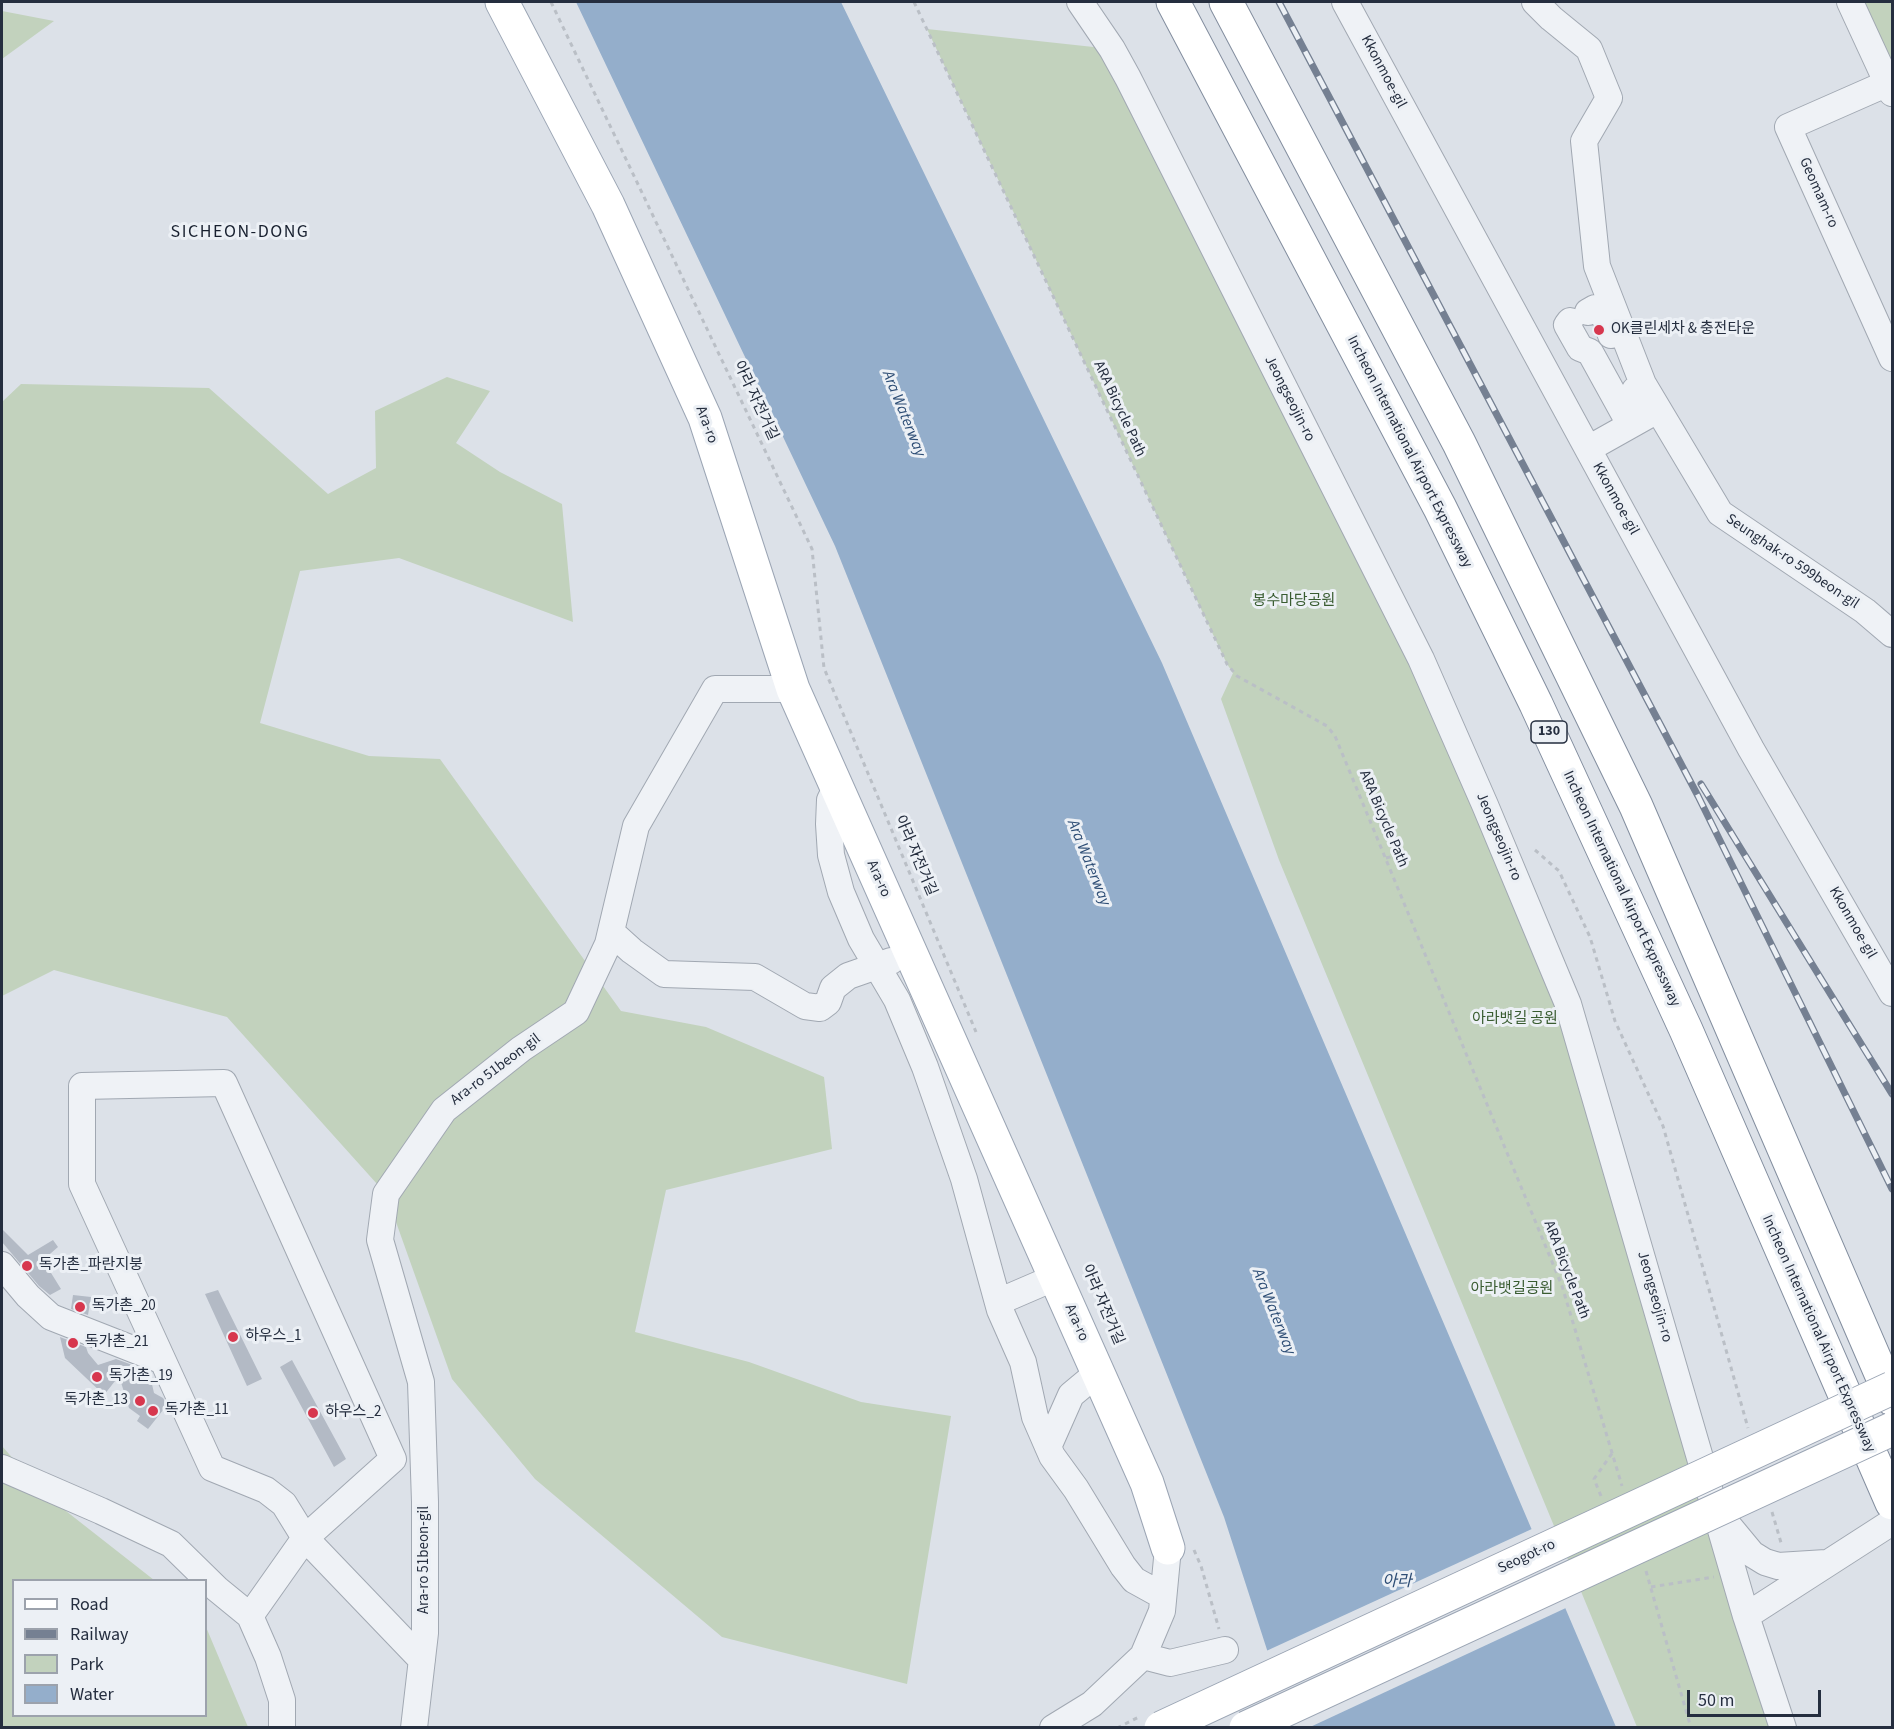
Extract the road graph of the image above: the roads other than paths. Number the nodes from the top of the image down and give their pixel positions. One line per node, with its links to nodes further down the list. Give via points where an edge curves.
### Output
1 (501, 2): 13 (main road, Ara-ro, via 608,205 705,418)
2 (1080, 2): 30 (street, Jeongseojin-ro, via 1128,78 1421,659 1494,827 1568,1004)
3 (1173, 2): 29 (main road, Incheon International Airport Expressway / 130, via 1440,508 1536,704 1686,1030)
4 (1226, 2): 25 (main road, via 1459,443 1636,806)
5 (1345, 2): 11 (street, Kkonmoe-gil)
6 (1535, 2): 12 (street, Seunghak-ro 599beon-gil, via 1589,49 1608,98 1584,141 1597,266 1643,384 1720,513)
7 (1850, 2): 8 (street)
8 (1890, 88): 9 (street, Geomam-ro, via 1788,127)
9 (1893, 358)
10 (1626, 427): 10 (street, via 1645,417 1647,409 1624,372 1602,310 1595,308 1567,325 1580,348 1590,352 1627,419); 11 (street)
11 (1588, 449): 18 (street, Kkonmoe-gil, via 1751,749)
12 (1893, 634)
13 (793, 689): 14 (main road, Ara-ro); 15 (street, Ara-ro 51beon-gil, via 716,688 636,826)
14 (837, 786): 16 (main road, Ara-ro); 17 (street, via 830,800 831,855 845,901)
15 (611, 932): 17 (street, via 664,974 755,976 805,1006 820,1008 828,1002 833,988 848,976); 42 (street, Ara-ro 51beon-gil, via 576,1012 521,1049 444,1110 386,1194 380,1240 421,1382 425,1502)
16 (911, 953): 17 (street); 20 (main road, Ara-ro)
17 (877, 966): 21 (street, via 897,1000 925,1067 964,1179)
18 (1893, 993)
19 (2, 1265): 22 (street, via 51,1317)
20 (1056, 1277): 21 (street); 23 (main road, Ara-ro)
21 (998, 1302): 27 (street, via 1023,1362 1035,1417)
22 (163, 1361): 32 (street, via 212,1468 266,1490 284,1504); 32 (street, via 82,1184 82,1086 225,1083 393,1459)
23 (1099, 1374): 27 (street, via 1071,1395); 33 (main road, Ara-ro, via 1147,1483)
24 (1893, 1388): 46 (main road, Seogot-ro, bridge)
25 (1893, 1399)
26 (1893, 1429): 47 (main road, bridge)
27 (1048, 1447): 37 (street, via 1123,1566 1134,1580)
28 (2, 1468): 36 (street, via 171,1544)
29 (1888, 1492)
30 (1716, 1512): 34 (street, via 1752,1554 1764,1562 1786,1566); 39 (street, Jeongseojin-ro)
31 (1893, 1522): 34 (street)
32 (305, 1538): 38 (street); 42 (street)
33 (1180, 1546): 37 (street, Ara-ro)
34 (1830, 1563): 39 (street)
35 (207, 1579): 38 (street)
36 (207, 1579)
37 (1163, 1596): 41 (street, Ara-ro, via 1162,1611)
38 (250, 1616): 43 (street, via 282,1700)
39 (1746, 1616): 48 (street, Jeongseojin-ro)
40 (1226, 1650): 41 (street, via 1170,1663)
41 (1143, 1656): 45 (street, Ara-ro, via 1092,1704)
42 (422, 1660): 44 (street, Ara-ro 51beon-gil)
43 (282, 1728)
44 (414, 1728)
45 (1053, 1728)
46 (1161, 1728)
47 (1246, 1728)
48 (1783, 1728)

